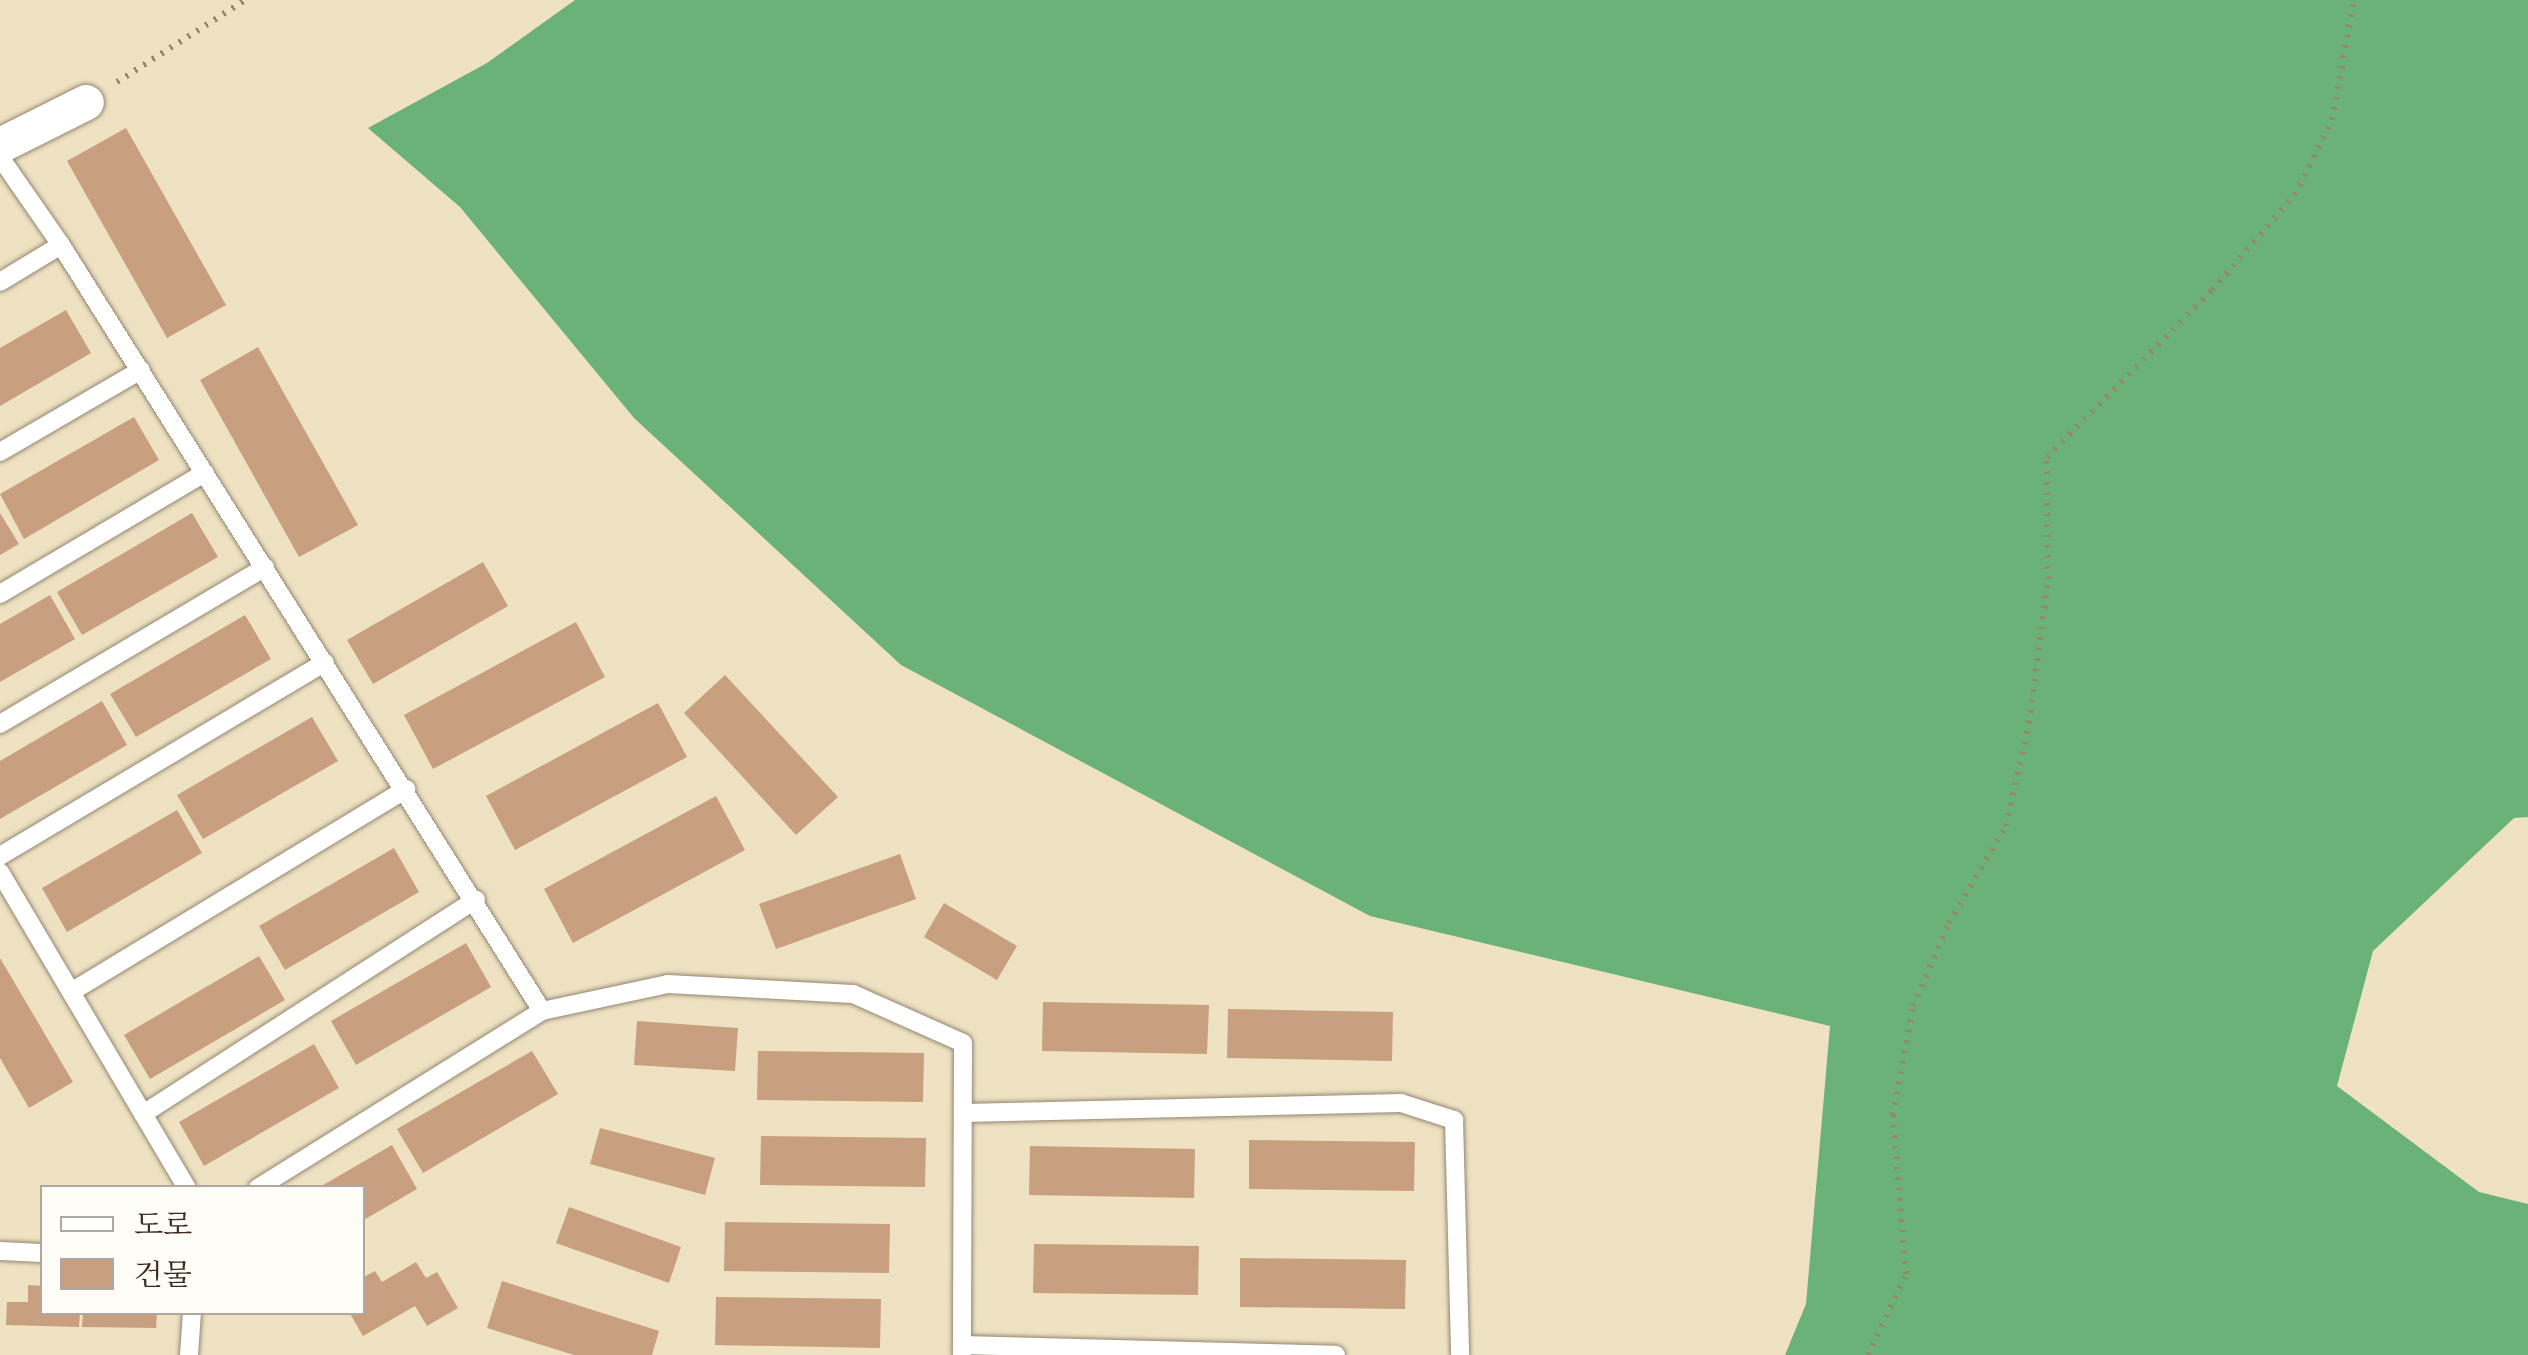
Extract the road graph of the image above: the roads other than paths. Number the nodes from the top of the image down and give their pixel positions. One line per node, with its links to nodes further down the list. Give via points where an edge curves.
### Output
1 (86, 102): 2 (street)
2 (0, 145)
3 (0, 157): 4 (lane)
4 (61, 246): 5 (lane); 6 (lane)
5 (0, 282)
6 (141, 370): 7 (lane); 8 (lane)
7 (0, 452)
8 (205, 473): 9 (lane); 10 (lane)
9 (265, 567): 11 (lane); 12 (lane)
10 (0, 594)
11 (325, 662): 13 (lane); 14 (lane)
12 (0, 724)
13 (406, 789): 16 (lane); 17 (lane)
14 (0, 856)
15 (0, 872): 17 (lane)
16 (476, 899): 18 (lane); 20 (lane)
17 (71, 992): 20 (lane)
18 (542, 1011): 19 (lane, via 668,984 854,994 963,1043); 22 (lane)
19 (963, 1113): 26 (lane); 29 (lane, via 1401,1103 1454,1120)
20 (143, 1114): 21 (lane)
21 (185, 1185)
22 (263, 1185)
23 (0, 1252): 24 (lane)
24 (40, 1253)
25 (192, 1315): 27 (lane)
26 (962, 1350): 28 (lane)
27 (189, 1355)
28 (1336, 1355)
29 (1460, 1355)

